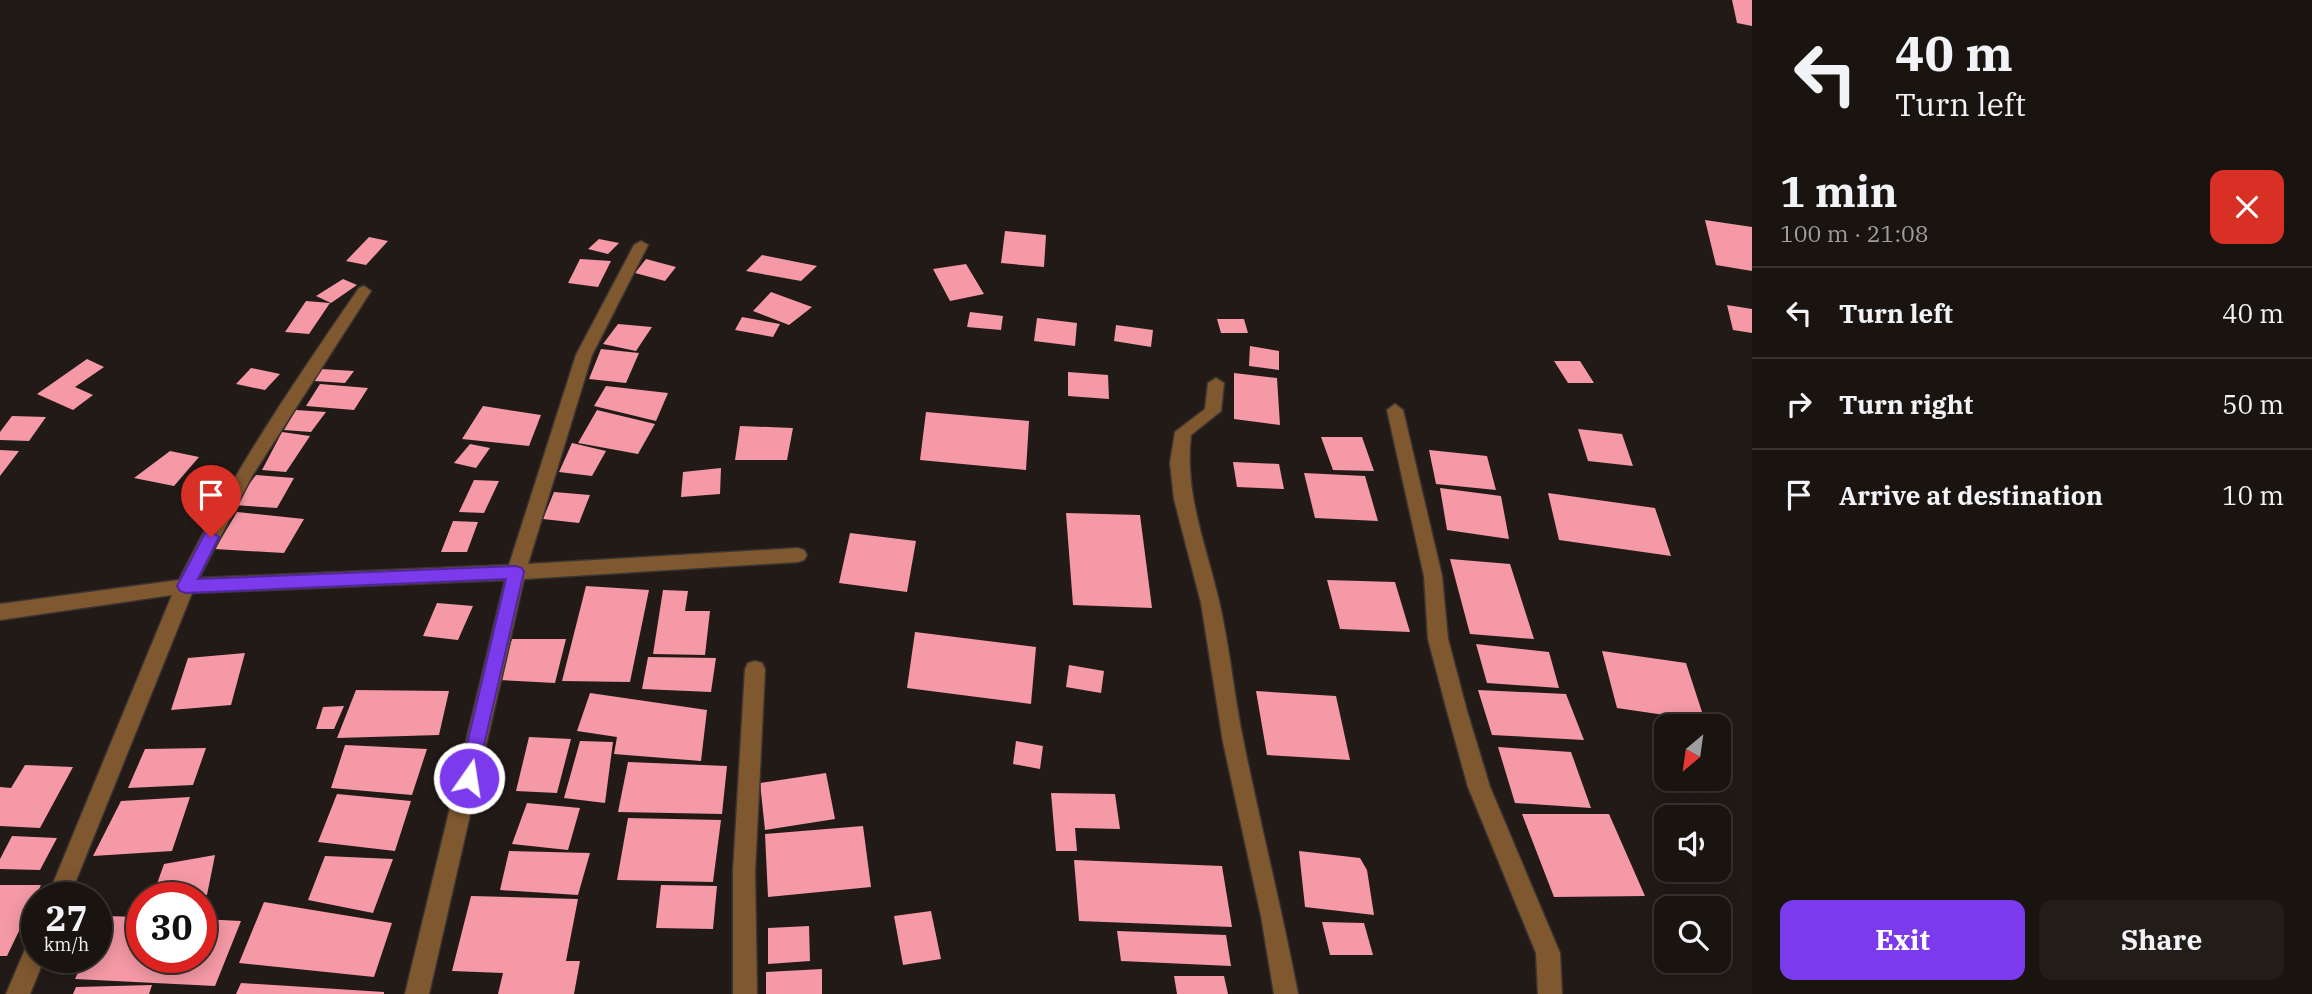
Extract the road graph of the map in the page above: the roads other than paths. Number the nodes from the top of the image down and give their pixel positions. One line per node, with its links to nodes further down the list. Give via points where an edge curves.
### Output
1 (641, 245): 6 (street, via 584,355)
2 (364, 291): 7 (street, via 236,487)
3 (1216, 383): 15 (street, via 1213,411 1183,432 1179,463 1183,499 1210,603 1233,742)
4 (1395, 410): 16 (street, via 1433,576 1438,639 1457,711 1479,787 1548,953)
5 (798, 555): 6 (street)
6 (516, 572): 7 (street); 13 (street)
7 (186, 586): 8 (street); 10 (street)
8 (0, 612)
9 (755, 669): 14 (street, via 744,872)
10 (65, 882)
11 (27, 973): 12 (street)
12 (18, 994)
13 (417, 994)
14 (746, 994)
15 (1286, 994)
16 (1550, 994)

